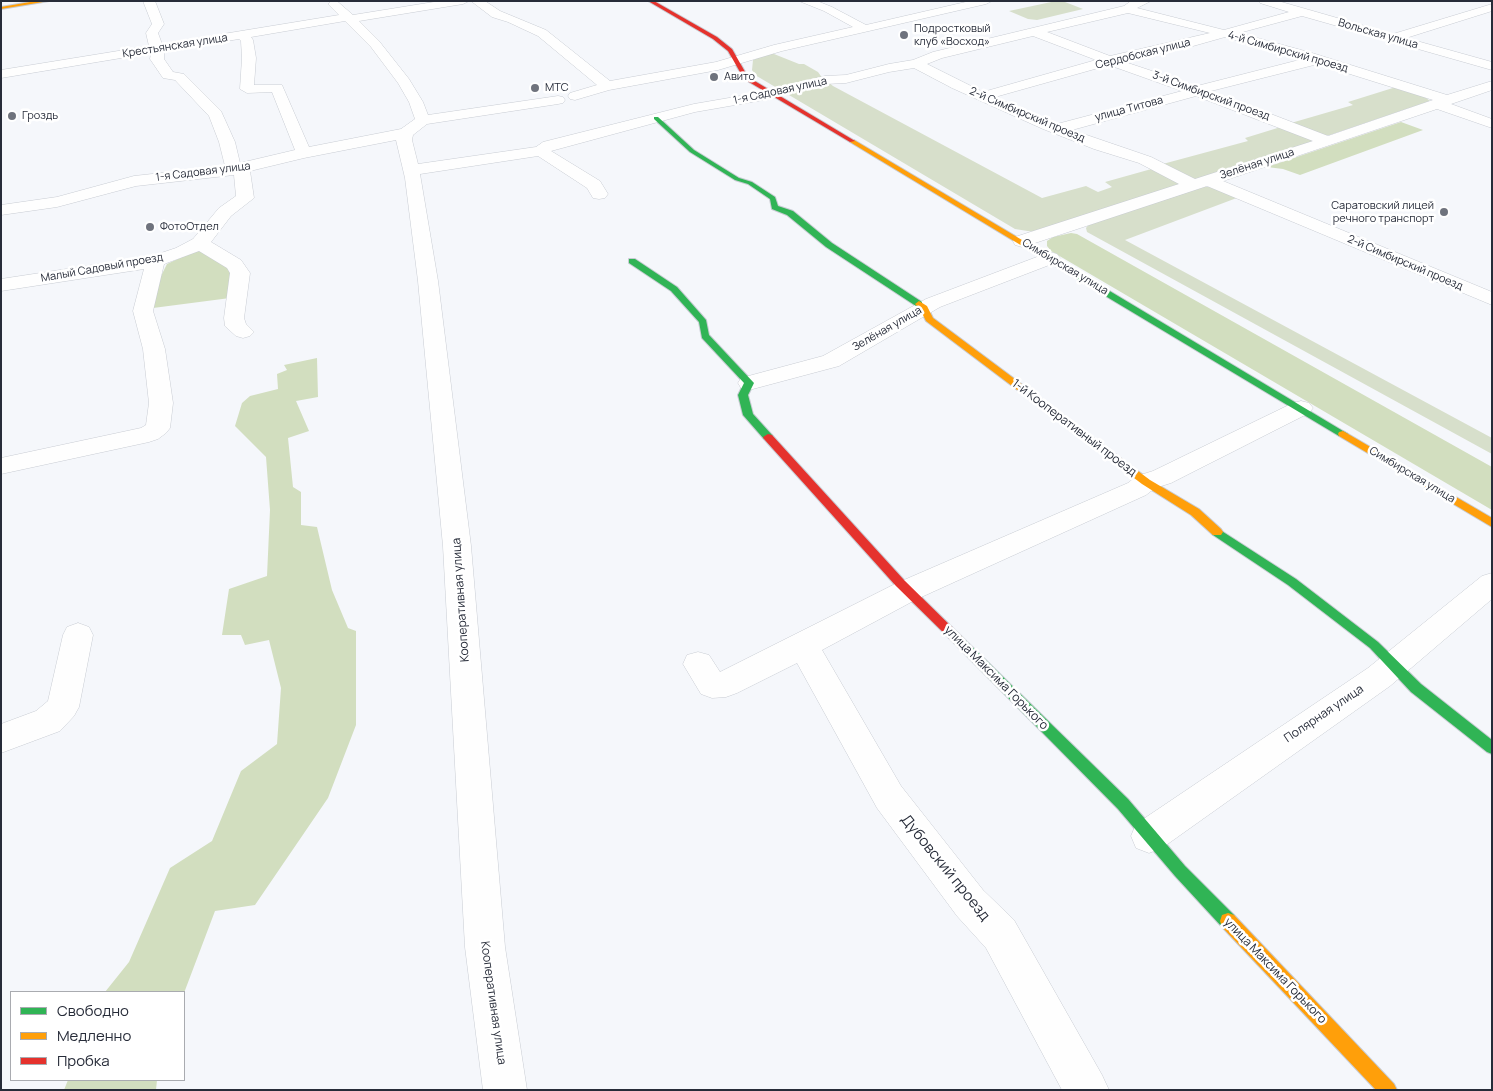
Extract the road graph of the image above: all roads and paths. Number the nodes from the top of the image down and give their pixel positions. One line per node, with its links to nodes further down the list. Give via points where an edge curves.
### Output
1 (47, 1): 15 (street)
2 (149, 1): 22 (street, via 158,24 152,33)
3 (331, 1): 16 (street)
4 (463, 1): 16 (street, Крестьянская улица)
5 (477, 1): 30 (street, via 496,14 542,33)
6 (650, 1): 23 (street, Симбирская улица, via 715,38 730,50)
7 (805, 1): 17 (street)
8 (946, 1): 12 (street)
9 (986, 1): 12 (street)
10 (1264, 1): 13 (street, Вольская улица)
11 (1136, 4): 18 (street, 1-я Садовая улица); 19 (street, 4-й Симбирский проезд)
12 (962, 6): 17 (street)
13 (1301, 7): 19 (street, Сердобская улица); 21 (street, Вольская улица)
14 (1492, 7): 21 (street)
15 (1, 8)
16 (349, 18): 20 (street, Крестьянская улица); 39 (street, via 375,44 404,82 416,102)
17 (863, 28): 23 (street)
18 (1037, 33): 25 (street, 3-й Симбирский проезд); 26 (street, 1-я Садовая улица, via 938,55)
19 (1223, 33): 24 (street, 4-й Симбирский проезд); 25 (street, Сердобская улица)
20 (242, 35): 22 (street, Крестьянская улица); 43 (street, via 247,40 249,58 247,89 278,88)
21 (1392, 38): 27 (street, Вольская улица)
22 (158, 49): 28 (street, Крестьянская улица); 44 (street, via 157,58 168,75 179,77 216,114)
23 (736, 60): 30 (street); 32 (street, Симбирская улица, via 746,78)
24 (1317, 60): 31 (street, улица Титова); 36 (street, 4-й Симбирский проезд)
25 (1112, 61): 31 (street, 3-й Симбирский проезд); 34 (street, Сердобская улица)
26 (916, 64): 32 (street, 1-я Садовая улица); 34 (street, 2-й Симбирский проезд)
27 (1492, 66)
28 (1, 74)
29 (1492, 85): 36 (street, Зелёная улица)
30 (608, 86): 33 (street)
31 (1198, 91): 40 (street, улица Титова); 41 (street, 3-й Симбирский проезд)
32 (772, 93): 37 (street, 1-я Садовая улица); 49 (street, Симбирская улица)
33 (575, 96)
34 (983, 96): 40 (street, 2-й Симбирский проезд)
35 (558, 100): 39 (street, 1-я Садовая улица)
36 (1442, 102): 38 (street, 4-й Симбирский проезд); 41 (street, Зелёная улица)
37 (656, 118): 42 (street, 1-я Садовая улица, via 549,145); 56 (street, 1-й Кооперативный проезд, via 692,151 773,198 775,207 790,213 830,245)
38 (1492, 124)
39 (414, 126): 43 (street, 1-я Садовая улица); 45 (street, Кооперативная улица, via 404,140)
40 (1057, 128): 46 (street, 2-й Симбирский проезд)
41 (1328, 141): 46 (street, Зелёная улица)
42 (541, 151): 45 (street, 1-я Садовая улица); 47 (street, via 594,185)
43 (304, 152): 44 (street, 1-я Садовая улица)
44 (238, 169): 48 (street, 1-я Садовая улица, via 134,181 57,202); 50 (street, via 245,198 224,212)
45 (411, 170): 72 (street, Кооперативная улица, via 428,281 457,546 485,947)
46 (1200, 182): 49 (street, Зелёная улица); 55 (street, 2-й Симбирский проезд)
47 (599, 194)
48 (1, 210)
49 (1022, 241): 51 (street, Симбирская улица)
50 (200, 243): 52 (street, Малый Садовый проезд); 57 (street, via 234,264 240,273 234,318)
51 (1050, 258): 56 (street, Зелёная улица); 59 (street, Симбирская улица)
52 (155, 261): 54 (street, Малый Садовый проезд); 60 (street, via 144,311 154,349 161,403 158,428 149,434)
53 (632, 261): 58 (street, via 674,289 704,322 705,336)
54 (1, 284)
55 (1492, 299)
56 (924, 308): 58 (street, Зелёная улица, via 832,361); 61 (street, 1-й Кооперативный проезд, via 929,319)
57 (242, 332)
58 (749, 383): 64 (street, улица Максима Горького, via 743,395 748,415)
59 (1302, 408): 61 (street); 62 (street, Симбирская улица)
60 (1, 466)
61 (1146, 482): 64 (street, via 1137,489); 68 (street, 1-й Кооперативный проезд, via 1195,512 1212,529 1292,582 1374,645)
62 (1492, 523)
63 (1492, 583): 68 (street, Полярная улица)
64 (907, 591): 66 (street); 71 (street, улица Максима Горького, via 1123,804)
65 (78, 635): 69 (street, via 63,707 48,721)
66 (805, 645): 67 (street, via 726,684 712,685); 73 (street, Дубовский проезд, via 889,797 970,903 1000,934)
67 (698, 664)
68 (1394, 666): 70 (street, 1-й Кооперативный проезд, via 1416,688); 71 (street, Полярная улица)
69 (1, 739)
70 (1492, 748)
71 (1149, 836): 74 (street, улица Максима Горького)
72 (505, 1090)
73 (1087, 1090)
74 (1388, 1090)

